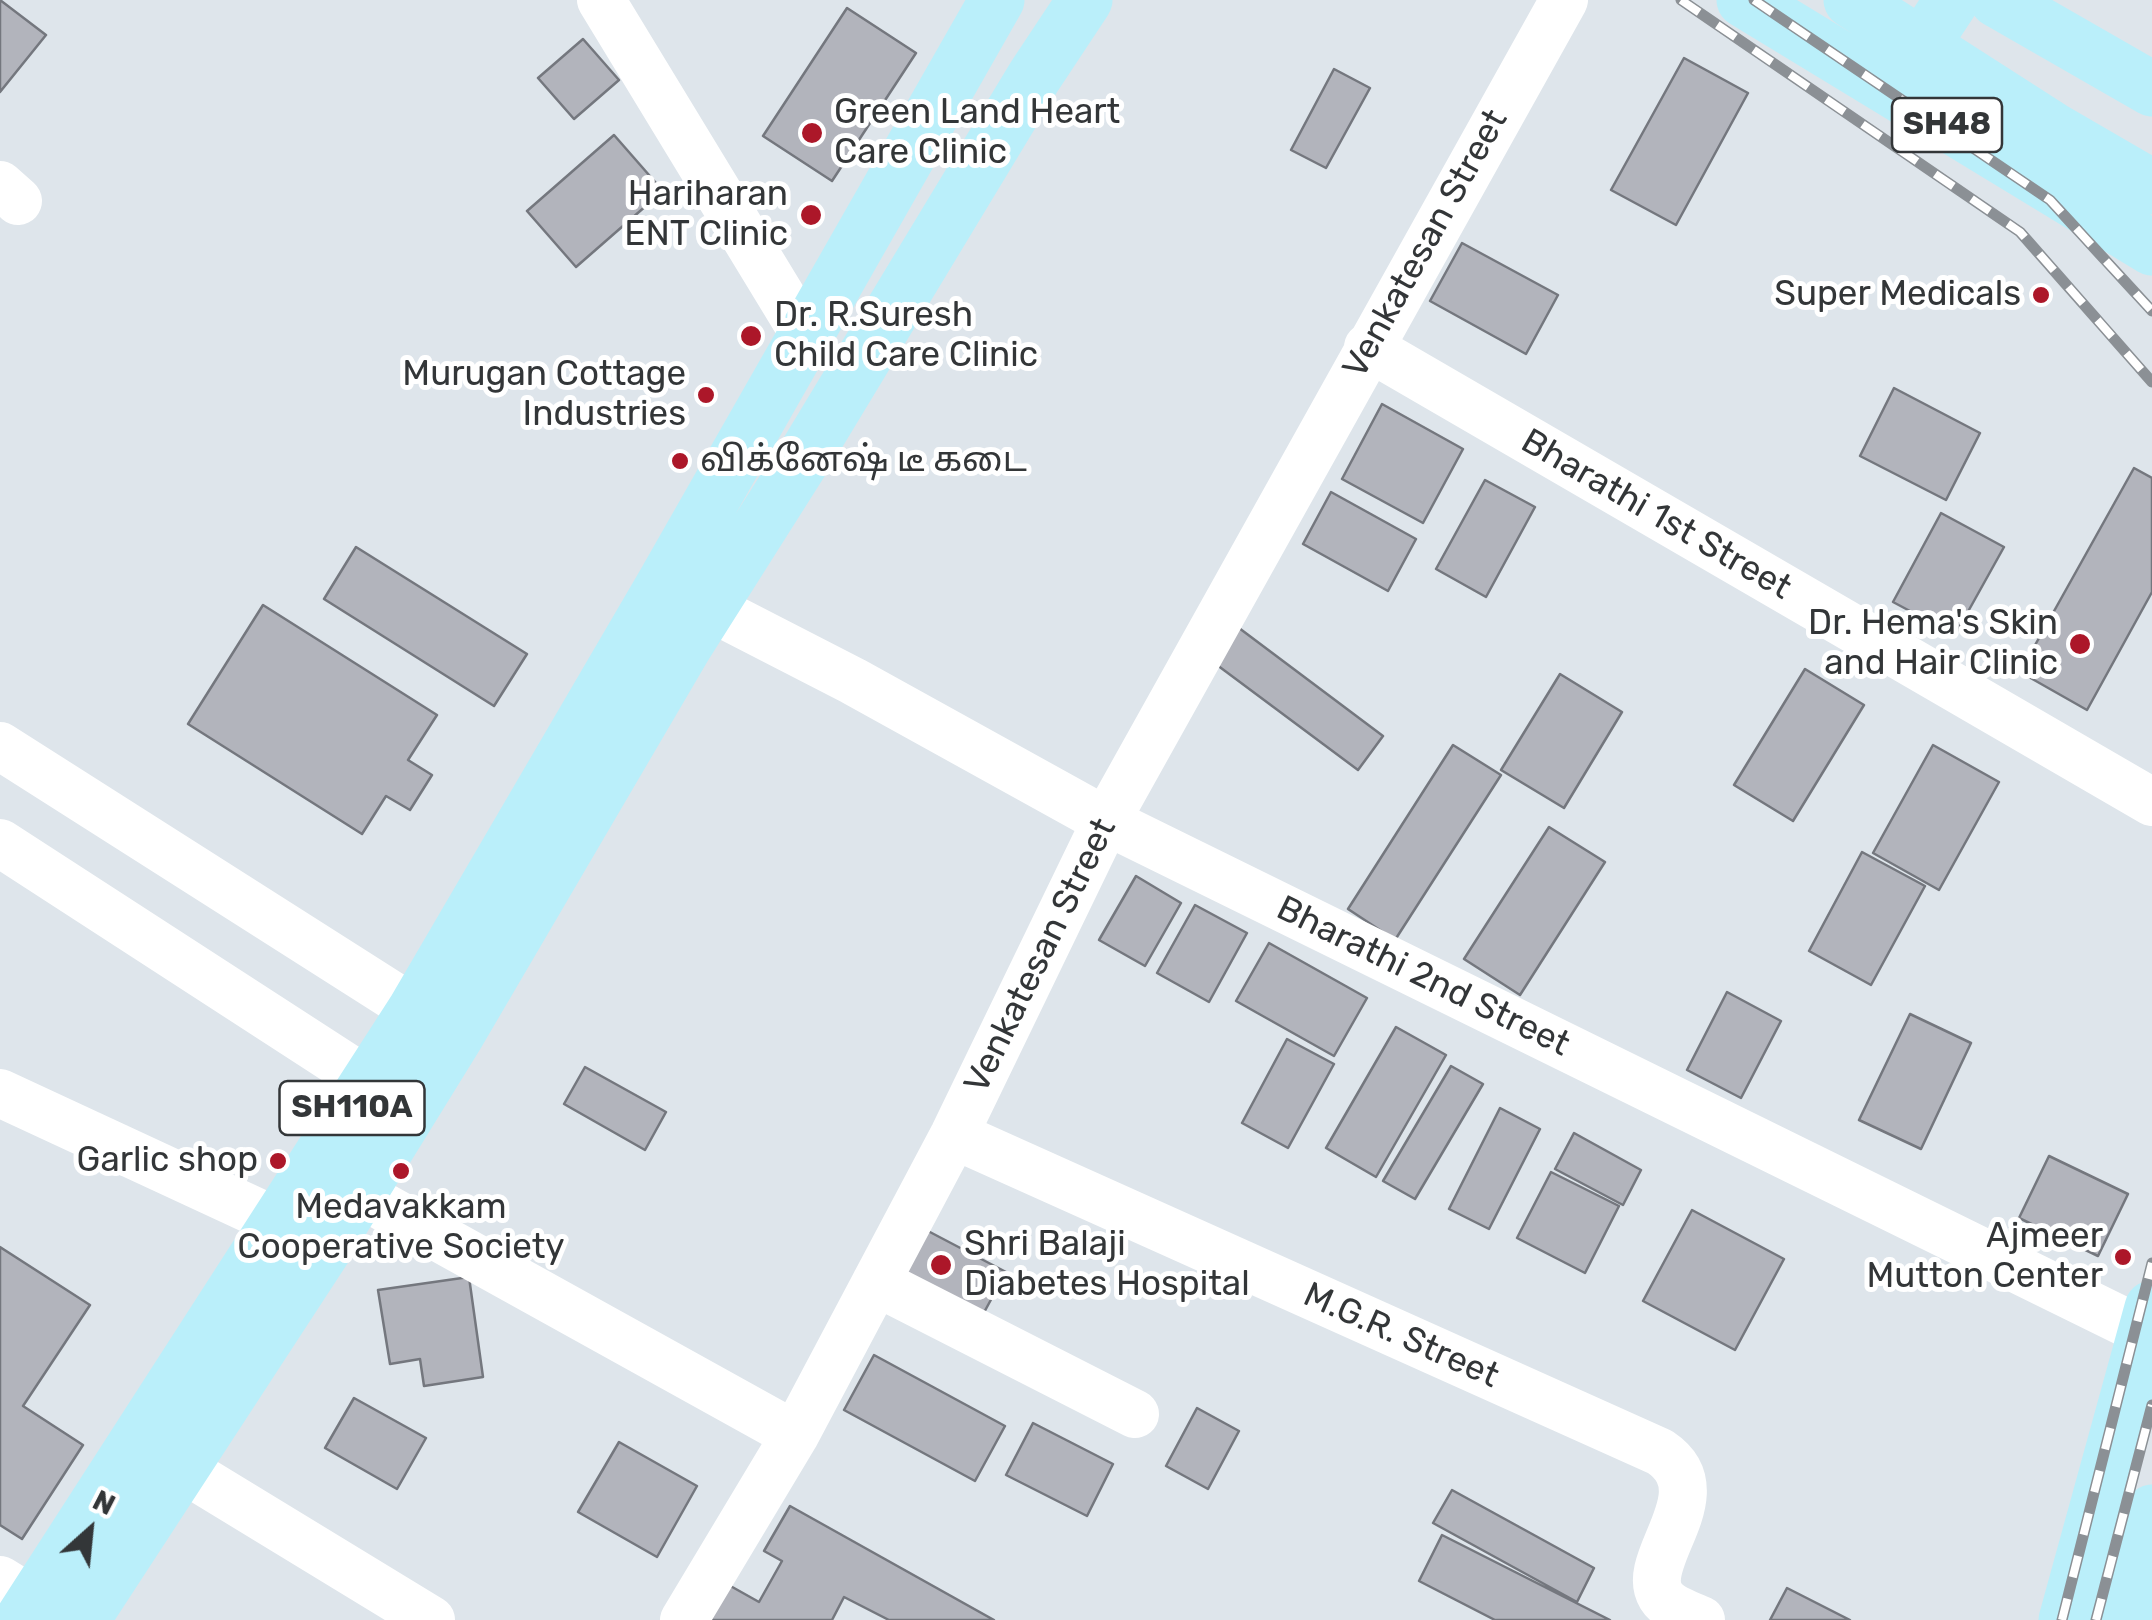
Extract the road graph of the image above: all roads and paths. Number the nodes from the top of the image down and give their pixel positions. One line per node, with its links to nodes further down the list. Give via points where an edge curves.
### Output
1 (602, 0): 13 (street)
2 (997, 0): 13 (main road, SH110A)
3 (1085, 0): 15 (main road, SH110A)
4 (1564, 0): 14 (street, Venkatesan Street)
5 (1744, 0): 10 (main road, SH48)
6 (1850, 0): 11 (main road)
7 (1952, 0): 10 (main road)
8 (1998, 0): 9 (main road)
9 (2152, 89)
10 (1892, 91): 12 (main road, SH48)
11 (2152, 187)
12 (2152, 248)
13 (806, 337): 15 (main road, SH110A)
14 (1368, 347): 17 (street, Bharathi 1st Street); 18 (street, Venkatesan Street)
15 (686, 596): 18 (street, Bharathi 2nd Street); 20 (main road, SH110A); 24 (main road, SH110A, via 456,1036)
16 (0, 746): 20 (street)
17 (2152, 802)
18 (1106, 820): 23 (street, Venkatesan Street); 27 (street, Bharathi 2nd Street)
19 (0, 842): 21 (street)
20 (415, 1010): 21 (main road, SH110A)
21 (369, 1082): 24 (main road, SH110A)
22 (0, 1093): 25 (street)
23 (954, 1135): 26 (street, Venkatesan Street); 35 (street, M.G.R. Street, via 1660,1452 1682,1475 1680,1512 1655,1581 1670,1606)
24 (336, 1180): 25 (main road, SH110A); 29 (street); 30 (main road, SH110A)
25 (278, 1222): 30 (main road, SH110A)
26 (876, 1282): 28 (street); 29 (street, Venkatesan Street)
27 (2149, 1320): 36 (main road)
28 (1135, 1414)
29 (795, 1435): 34 (street, Venkatesan Street)
30 (160, 1454): 32 (main road, SH110A); 33 (street)
31 (2152, 1512): 37 (main road)
32 (34, 1605)
33 (431, 1620)
34 (684, 1620)
35 (1701, 1620)
36 (2066, 1620)
37 (2124, 1620)

